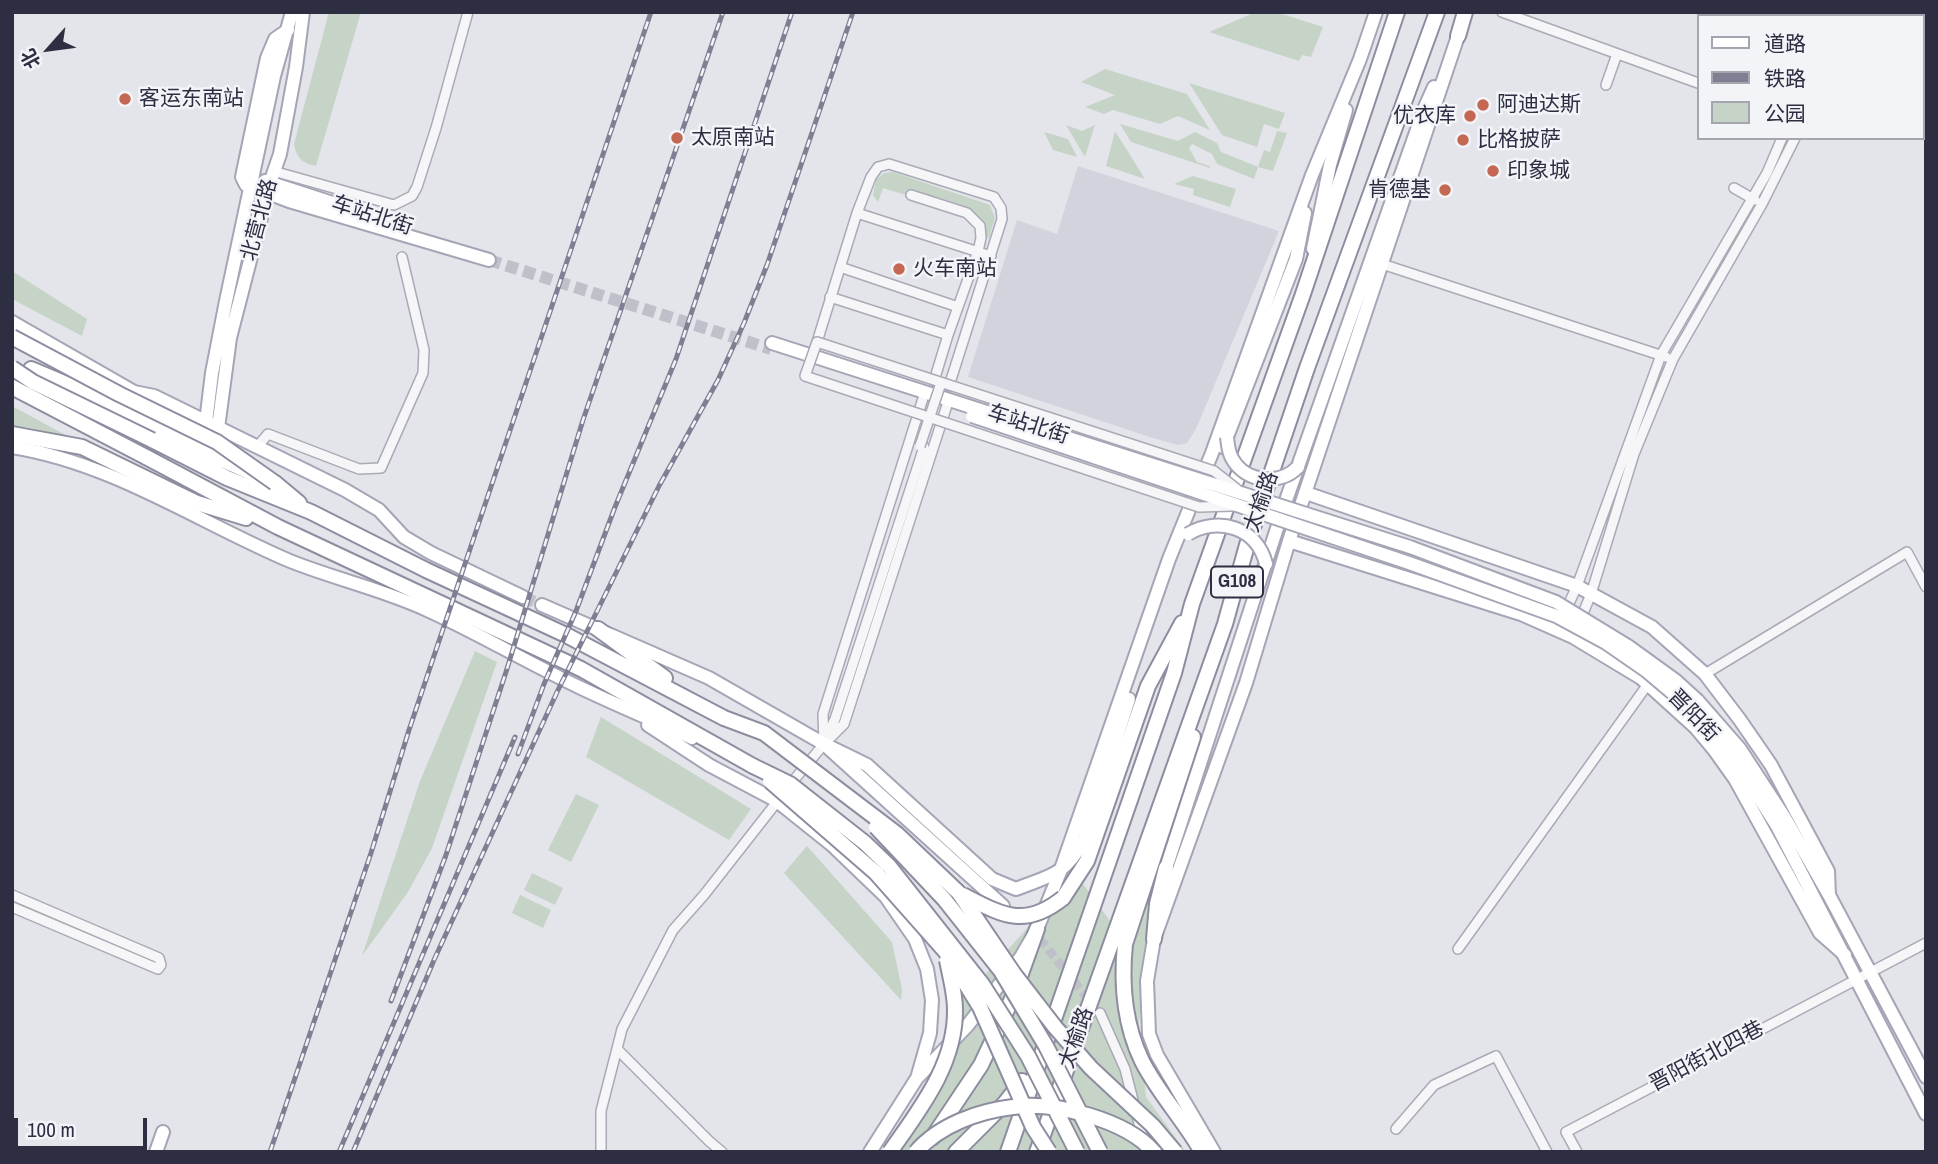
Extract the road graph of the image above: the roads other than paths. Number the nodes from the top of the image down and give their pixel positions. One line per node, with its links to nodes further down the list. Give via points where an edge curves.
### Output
1 (292, 12): 9 (main road, 北营北路)
2 (303, 12): 18 (main road, 北营北路)
3 (468, 12): 21 (street, via 412,196 394,205)
4 (1376, 12): 12 (main road)
5 (1397, 12): 33 (highway, 太榆路 / G108)
6 (1438, 12): 73 (highway, 太榆路 / G108, via 1307,368)
7 (1465, 12): 10 (highway)
8 (1502, 12): 11 (street)
9 (288, 30): 17 (main road, 北营北路); 20 (main road, via 275,39 267,58 242,177 246,185)
10 (1458, 36): 31 (main road); 55 (main road, via 1425,107)
11 (1617, 54): 13 (street); 14 (street)
12 (1360, 59): 19 (main road); 33 (main road)
13 (1696, 82)
14 (1606, 85)
15 (1781, 140): 24 (street)
16 (1794, 140): 25 (street)
17 (258, 150): 18 (main road, via 261,161 268,165); 20 (main road, 北营北路)
18 (280, 155): 21 (main road, 北营北路)
19 (1312, 175): 52 (main road, via 1296,259); 86 (main road, via 1169,559)
20 (252, 182): 21 (main road, 车站北街); 50 (main road, 北营北路, via 219,333)
21 (270, 182): 30 (main road, 车站北街); 50 (main road, 北营北路, via 234,317)
22 (1734, 188): 24 (street)
23 (911, 195): 27 (street, via 975,219 980,226)
24 (1752, 198): 25 (street); 41 (street)
25 (1762, 204): 42 (street)
26 (857, 214): 27 (street); 28 (street, via 874,171 890,164 994,197 1002,219); 32 (street)
27 (978, 251): 28 (street); 35 (street)
28 (991, 256): 45 (street, bridge, via 952,376)
29 (402, 257): 54 (street, via 424,350 423,373 381,468 359,469 268,434)
30 (490, 258)
31 (1382, 264): 41 (street); 58 (main road)
32 (840, 267): 34 (street); 35 (street)
33 (1303, 295): 71 (highway, 太榆路 / G108)
34 (831, 297): 37 (street); 39 (street)
35 (958, 307): 37 (street)
36 (12, 322): 50 (main road, via 134,392 154,396)
37 (948, 335): 45 (street, bridge, via 938,370)
38 (12, 337): 56 (highway, bridge, via 217,442)
39 (818, 338): 45 (street, bridge); 49 (street, bridge, via 806,376)
40 (772, 346): 47 (main road, 车站北街)
41 (1661, 355): 42 (street); 67 (street)
42 (1673, 359): 69 (street, via 1634,454)
43 (12, 368): 61 (highway, bridge, via 227,478)
44 (31, 369): 56 (highway)
45 (942, 383): 48 (street, bridge); 57 (street, bridge)
46 (12, 387): 63 (highway, bridge)
47 (923, 396): 48 (main road, 车站北街); 82 (street, via 823,713)
48 (944, 402): 49 (street, bridge); 57 (main road, 车站北街, bridge); 82 (street, via 844,724)
49 (931, 418): 60 (street, bridge); 82 (street, bridge)
50 (212, 425): 54 (main road)
51 (12, 434): 63 (highway, via 82,447 197,503)
52 (1227, 437): 55 (main road, bridge, via 1234,463 1248,475 1275,480); 57 (main road)
53 (12, 447): 79 (main road, via 78,462 289,561 424,608)
54 (257, 447): 70 (main road, via 379,510 404,537 430,553)
55 (1298, 467): 62 (main road)
56 (275, 483): 61 (highway)
57 (1209, 483): 59 (main road, 晋阳街, bridge); 59 (street, bridge); 60 (main road, bridge)
58 (1306, 493): 65 (main road); 67 (main road)
59 (1242, 500): 60 (street, bridge); 62 (main road, 晋阳街, bridge)
60 (1199, 507): 64 (main road)
61 (311, 512): 81 (highway, via 578,641)
62 (1282, 513): 66 (main road); 80 (main road, 晋阳街, bridge, via 1556,616 1606,643)
63 (278, 527): 83 (highway, via 580,669)
64 (1188, 534): 66 (main road, bridge, via 1200,527 1229,525 1255,541); 86 (main road, via 1150,628 1084,840)
65 (1289, 541): 75 (main road); 93 (main road, via 1246,683)
66 (1266, 564): 85 (main road)
67 (1577, 586): 69 (main road); 75 (street)
68 (1926, 587): 77 (street, via 1907,552)
69 (1591, 594): 76 (street); 77 (main road, via 1652,627)
70 (523, 597)
71 (1192, 604): 87 (highway, bridge, via 1148,686 1087,862 1063,898 1032,915 1008,917); 102 (highway, 太榆路 / G108, via 1174,673)
72 (542, 605): 74 (main road)
73 (1225, 624): 117 (highway, 太榆路 / G108); 124 (highway, via 1125,944 1122,974 1124,1001 1142,1061)
74 (598, 629): 81 (highway); 82 (main road, via 709,678)
75 (1557, 629): 76 (main road)
76 (1573, 637): 78 (main road)
77 (1705, 674): 89 (main road, via 1771,765 1828,872)
78 (1648, 684): 95 (street); 97 (main road, via 1695,727 1735,779 1820,933)
79 (613, 702): 83 (main road); 84 (main road)
80 (1693, 704): 89 (main road, 晋阳街, via 1740,749); 97 (main road, 晋阳街, via 1777,826)
81 (724, 718): 87 (highway, bridge, via 764,733 897,834); 120 (highway, bridge, via 878,829 944,899 1000,971 1046,1046)
82 (824, 744): 84 (street); 86 (main road, via 867,765 992,879 1016,889); 90 (main road)
83 (753, 766): 96 (highway, bridge, via 876,873); 119 (highway, bridge, via 790,784 889,866 982,984 1028,1056)
84 (774, 805): 101 (street, via 673,930 622,1029); 104 (main road, via 832,845 887,897 915,939 927,969 932,1000 930,1033)
85 (1166, 868): 93 (highway)
86 (1060, 872): 92 (main road)
87 (959, 893): 123 (highway, bridge, via 1055,1027)
88 (12, 895): 91 (street, via 159,958 161,965 158,969)
89 (1829, 895): 98 (main road, 晋阳街)
90 (1003, 906)
91 (12, 907)
92 (1037, 929): 104 (main road, via 967,1026); 114 (highway, via 1012,999 981,1065)
93 (1154, 939): 125 (main road, via 1147,981 1149,1034)
94 (1926, 943): 98 (street, 晋阳街北四巷)
95 (1458, 948)
96 (946, 952): 112 (highway, bridge, via 956,1007 954,1036 942,1071); 118 (highway, bridge, via 980,1007 1033,1127)
97 (1845, 955): 99 (main road, 晋阳街)
98 (1870, 972): 99 (street, 晋阳街北四巷); 103 (main road, 晋阳街)
99 (1854, 980): 105 (main road, 晋阳街); 127 (street, 晋阳街北四巷, via 1566,1132)
100 (1100, 1013): 121 (street, via 1125,1069)
101 (617, 1049): 109 (street, via 601,1111); 110 (street)
102 (1040, 1058): 115 (highway, via 1005,1103); 116 (highway, 太榆路 / G108)
103 (1926, 1077)
104 (917, 1078): 111 (main road)
105 (1926, 1114)
106 (1396, 1129): 126 (street, via 1434,1085 1496,1056)
107 (163, 1132): 108 (main road)
108 (156, 1152)
109 (601, 1152)
110 (723, 1152)
111 (870, 1152)
112 (890, 1152)
113 (916, 1152): 122 (highway, bridge, via 947,1128 974,1115 1014,1106 1100,1117 1144,1140)
114 (924, 1152)
115 (956, 1152)
116 (1008, 1152)
117 (1037, 1152)
118 (1049, 1152)
119 (1077, 1152)
120 (1100, 1152)
121 (1146, 1152)
122 (1154, 1152)
123 (1175, 1152)
124 (1202, 1152)
125 (1214, 1152)
126 (1547, 1152)
127 (1577, 1152)

